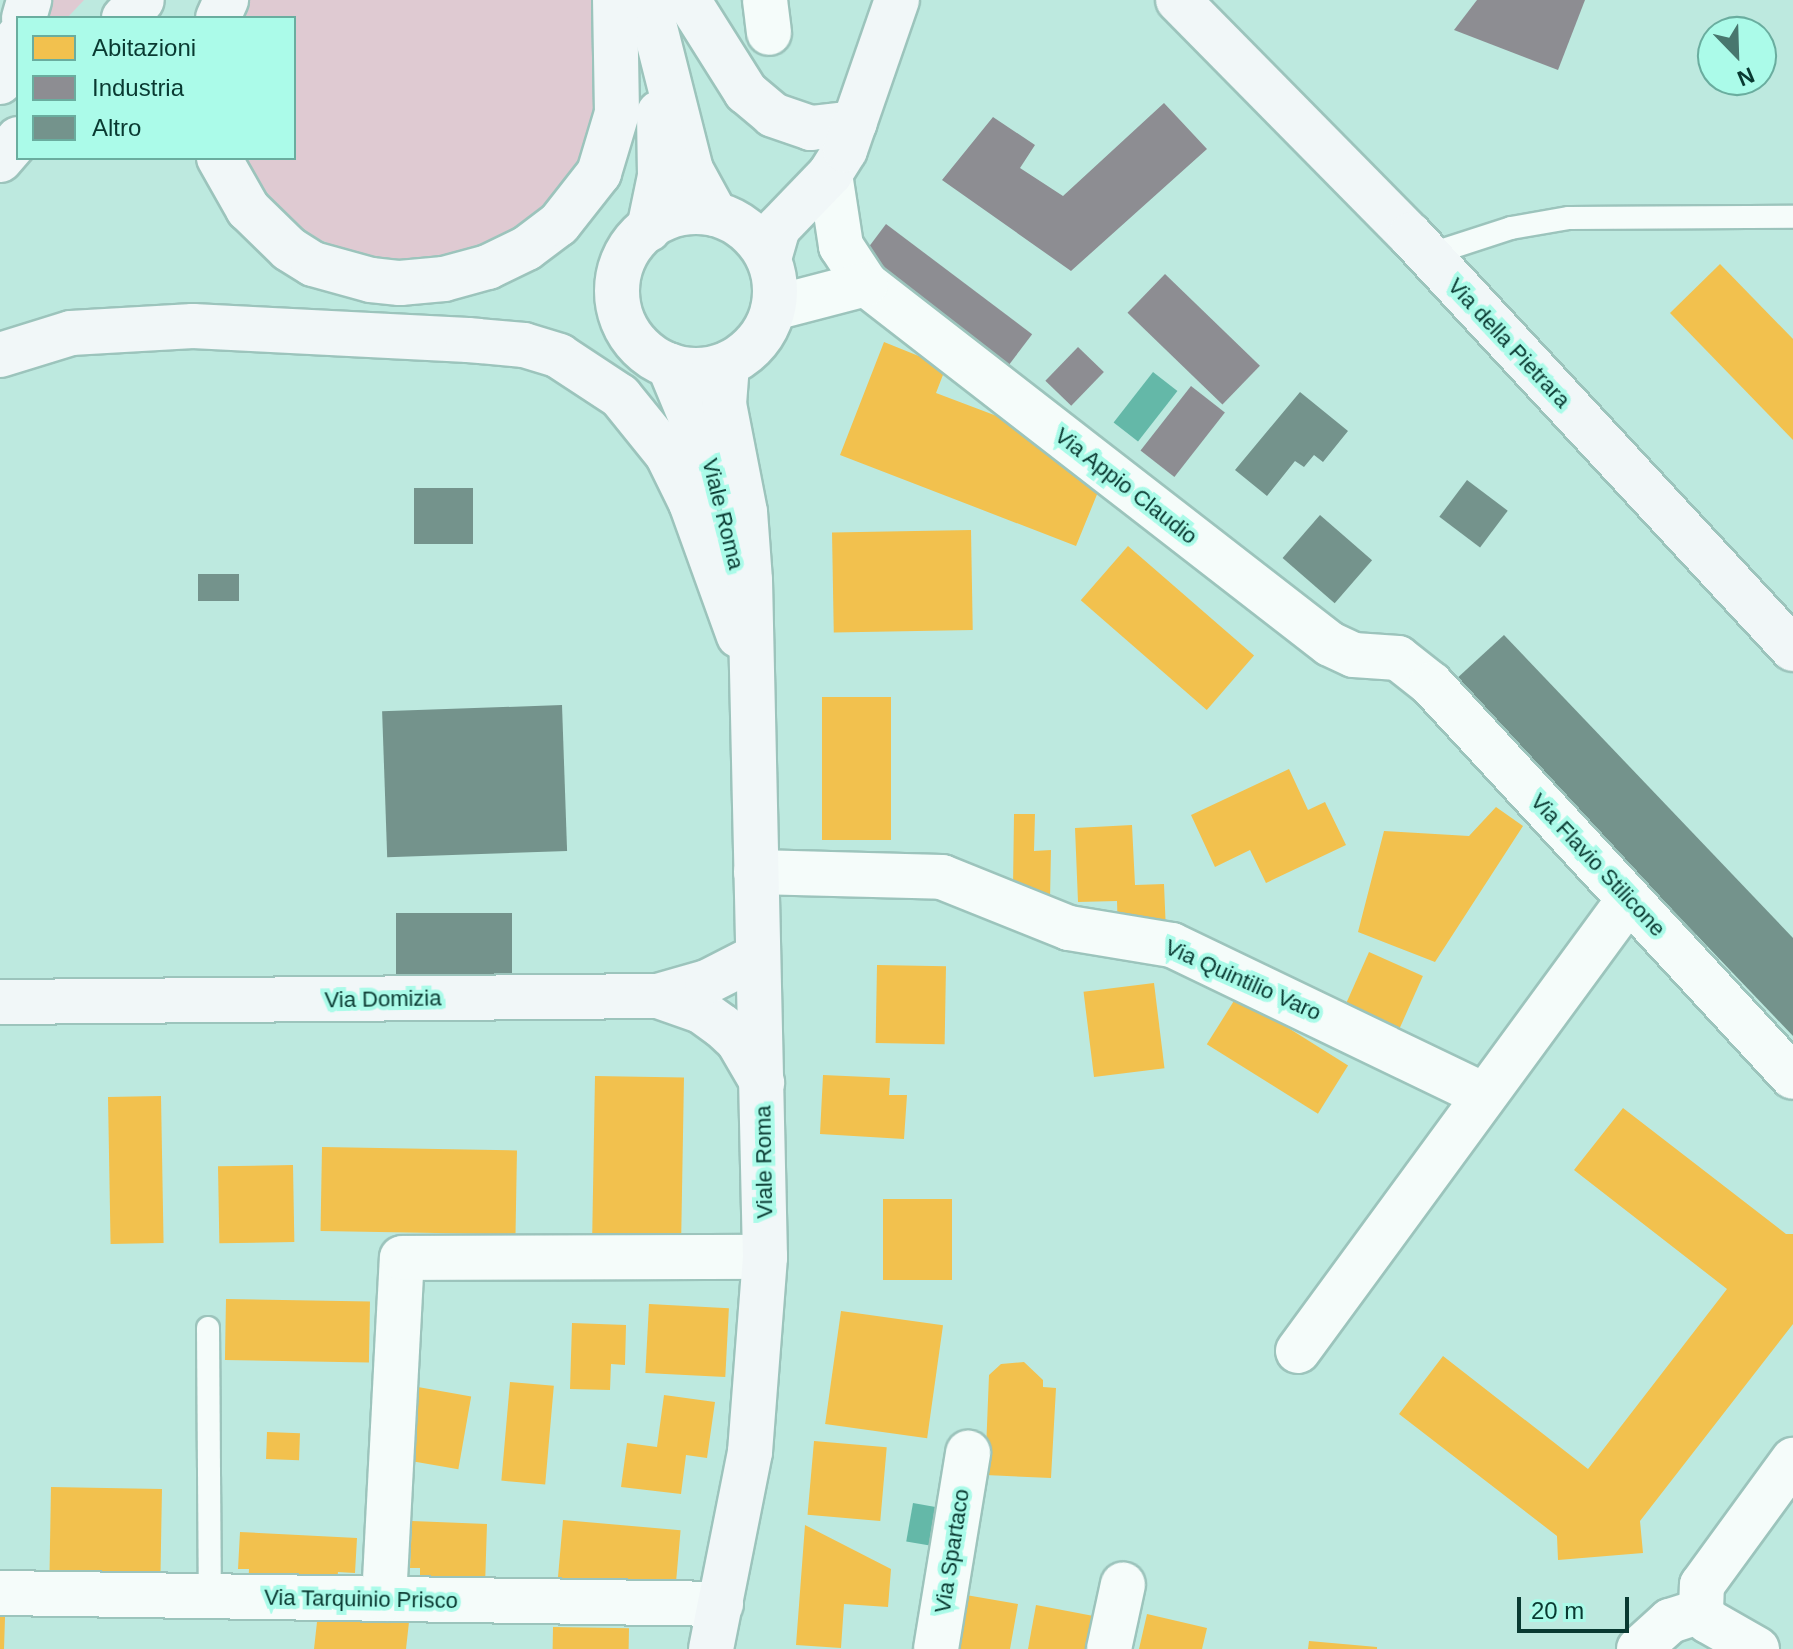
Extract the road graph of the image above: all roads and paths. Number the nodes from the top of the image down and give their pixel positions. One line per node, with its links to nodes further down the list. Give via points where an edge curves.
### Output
1 (142, 0): 8 (street)
2 (615, 0): 15 (street, via 617,113 599,173 559,224 488,267 400,283 313,264 289,249 248,209)
3 (688, 0): 12 (street, via 746,92 773,115 811,128)
4 (1178, 0): 9 (street)
5 (1192, 0): 9 (street)
6 (899, 4): 12 (street)
7 (653, 15): 17 (street, via 691,170); 19 (street, via 660,176)
8 (126, 16)
9 (1221, 40): 20 (street, Via della Pietrara)
10 (16, 42): 11 (street)
11 (0, 82)
12 (855, 123): 16 (street); 17 (street, via 802,174)
13 (16, 141): 14 (street)
14 (0, 160)
15 (220, 160)
16 (830, 174): 21 (street, via 778,228); 22 (street, Via Appio Claudio, via 841,246)
17 (718, 215): 19 (street, via 680,214); 21 (street, via 757,240)
18 (1793, 217): 20 (lane, via 1569,218 1511,228)
19 (649, 229): 26 (street, via 623,262 618,303 635,341)
20 (1428, 255): 27 (street, Via della Pietrara)
21 (769, 259): 23 (street)
22 (866, 284): 23 (street); 28 (street, Via Appio Claudio, via 1330,644 1354,655)
23 (774, 308): 25 (street, via 749,351)
24 (0, 355): 29 (street, via 79,332 193,326 468,340 524,345 559,356 607,384 667,454 698,520)
25 (727, 364): 26 (street, via 708,369); 29 (street, Viale Roma, via 724,404 745,512)
26 (669, 365): 29 (street, Viale Roma, via 697,424 718,488)
27 (1793, 649)
28 (1398, 658): 31 (street, Via Flavio Stilicone, via 1431,684)
29 (752, 671): 30 (street, Viale Roma)
30 (756, 872): 32 (street, Viale Roma); 37 (street, Via Quintilio Varo, via 942,877 1069,928 1172,945)
31 (1629, 899): 35 (street, Via Flavio Stilicone); 37 (street)
32 (758, 956): 33 (street, Via Domizia, via 707,982); 36 (street, Viale Roma)
33 (658, 996): 34 (street, Via Domizia); 36 (street, via 701,1011 722,1026)
34 (0, 1002)
35 (1793, 1077)
36 (762, 1082): 38 (street, Viale Roma)
37 (1483, 1095): 40 (street)
38 (765, 1257): 46 (street, via 402,1258); 47 (street, Viale Roma, via 756,1405)
39 (208, 1328): 45 (lane)
40 (1298, 1351)
41 (968, 1453): 50 (street, Via Spartaco)
42 (1793, 1460): 48 (street, via 1712,1564 1702,1585)
43 (1123, 1584): 51 (street)
44 (0, 1593): 45 (street, Via Tarquinio Prisco)
45 (210, 1596): 46 (street, Via Tarquinio Prisco)
46 (384, 1599): 47 (street, Via Tarquinio Prisco)
47 (721, 1604): 49 (street, Viale Roma)
48 (1701, 1611): 52 (street, via 1670,1621); 53 (street, via 1716,1627)
49 (711, 1649)
50 (936, 1649)
51 (1109, 1649)
52 (1639, 1649)
53 (1757, 1649)

